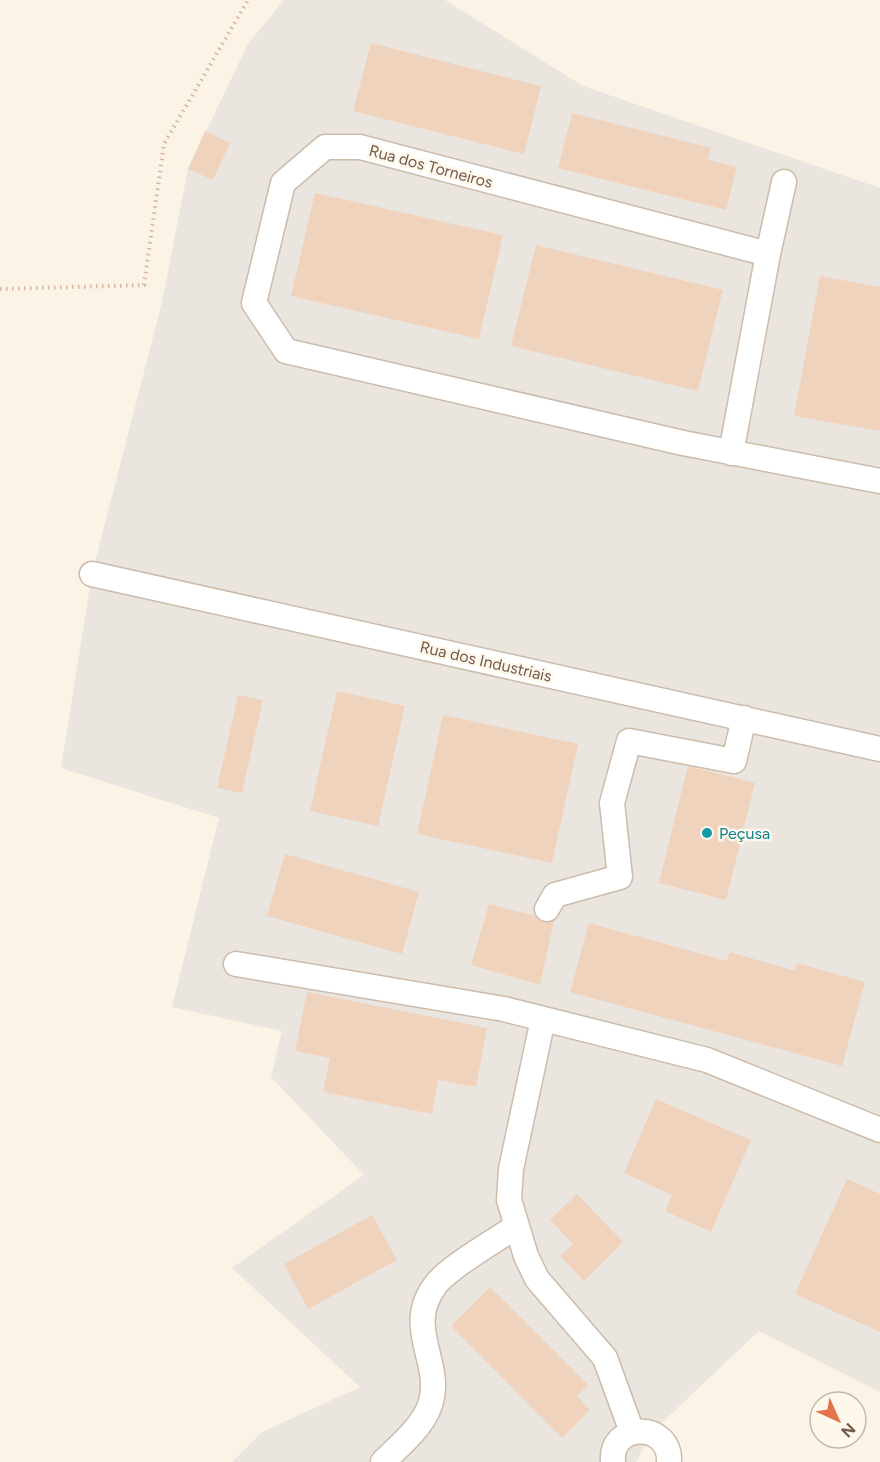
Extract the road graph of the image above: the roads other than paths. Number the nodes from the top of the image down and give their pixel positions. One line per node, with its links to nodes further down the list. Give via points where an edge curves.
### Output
1 (784, 182): 2 (street)
2 (768, 254): 3 (street); 3 (street, Rua dos Torneiros, via 360,147 324,147 283,183 254,303 286,351)
3 (731, 453): 4 (street, Rua dos Torneiros)
4 (880, 481)
5 (92, 574): 6 (street, Rua dos Industriais)
6 (744, 718): 7 (street, Rua dos Industriais); 8 (street, via 734,761 629,741 612,803 620,877 555,895)
7 (880, 748)
8 (547, 909)
9 (236, 964): 10 (street)
10 (543, 1019): 11 (street, via 707,1060); 12 (street, via 511,1169 509,1200)
11 (880, 1130)
12 (515, 1227): 13 (street, via 537,1280 605,1358); 14 (street, via 438,1282 424,1306 421,1332 434,1385 428,1410)
13 (632, 1432): 15 (street, via 618,1441); 16 (street, via 646,1431 660,1438)
14 (383, 1462)
15 (613, 1462)
16 (669, 1462)

